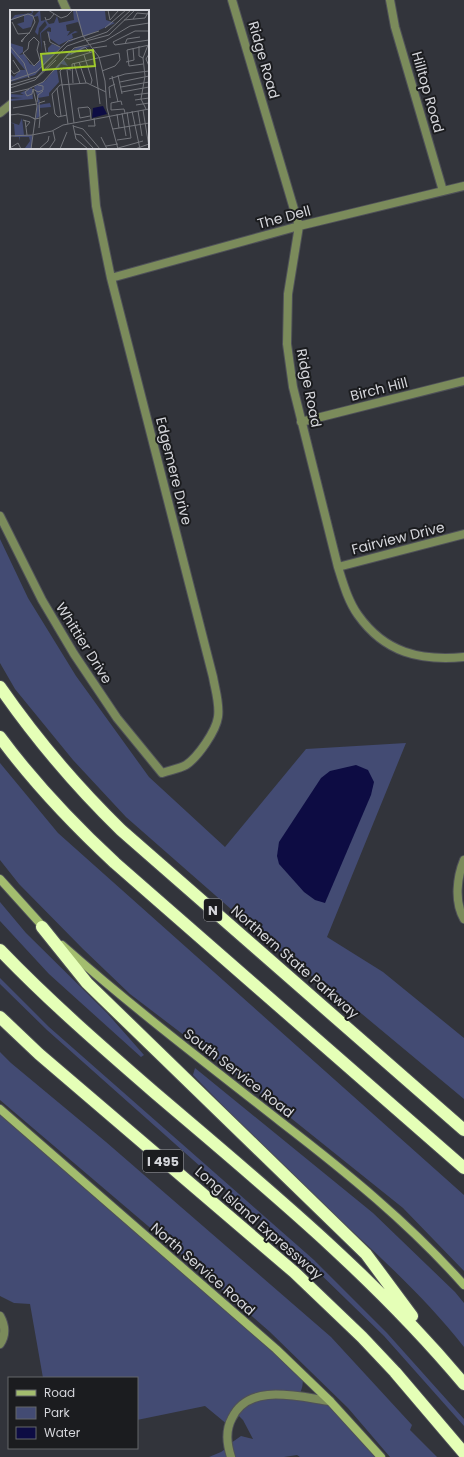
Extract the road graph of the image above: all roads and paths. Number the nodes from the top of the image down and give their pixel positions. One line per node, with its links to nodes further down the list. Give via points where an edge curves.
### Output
1 (62, 0): 4 (street)
2 (232, 0): 10 (street, Ridge Road)
3 (390, 0): 9 (street, Hilltop Road, via 395,27)
4 (67, 10)
5 (10, 105): 6 (street)
6 (0, 113)
7 (91, 149): 11 (street, Edgemere Drive, via 96,206)
8 (464, 186): 9 (street, The Dell)
9 (443, 191): 10 (street, The Dell)
10 (299, 226): 11 (street, The Dell); 13 (street, Ridge Road, via 288,294 287,344 292,387)
11 (111, 278): 20 (street, Edgemere Drive, via 211,669 218,706 216,727 206,745 186,765)
12 (464, 381): 13 (street, Birch Hill)
13 (301, 422): 16 (street, Ridge Road)
14 (0, 516): 20 (street, Whittier Drive, via 42,600 74,654 118,718)
15 (464, 534): 16 (street, Fairview Drive)
16 (338, 566): 17 (street, Ridge Road, via 347,595 357,614 386,643 416,656 442,659)
17 (464, 657)
18 (0, 687): 28 (highway, Northern State Parkway / N, via 55,759 121,830)
19 (0, 737): 29 (highway, N, via 63,812 114,863)
20 (162, 773)
21 (464, 860): 23 (street, via 460,872 458,898)
22 (0, 879): 24 (main road, South Service Road)
23 (464, 919)
24 (42, 927): 30 (main road, South Service Road, via 125,1000 372,1194); 33 (highway, via 87,983 366,1254)
25 (0, 950): 33 (highway, via 71,1020 351,1264)
26 (0, 1017): 36 (highway, Long Island Expressway / I 495, via 39,1054 294,1272 395,1372)
27 (0, 1109): 35 (main road, North Service Road, via 248,1324)
28 (464, 1130)
29 (464, 1168)
30 (464, 1285)
31 (0, 1316): 32 (street, via 4,1333)
32 (0, 1344)
33 (449, 1366): 34 (highway)
34 (464, 1384)
35 (330, 1401): 37 (street, via 272,1395 257,1396 244,1402 228,1425 227,1437); 38 (main road, North Service Road)
36 (464, 1453)
37 (231, 1457)
38 (381, 1457)

